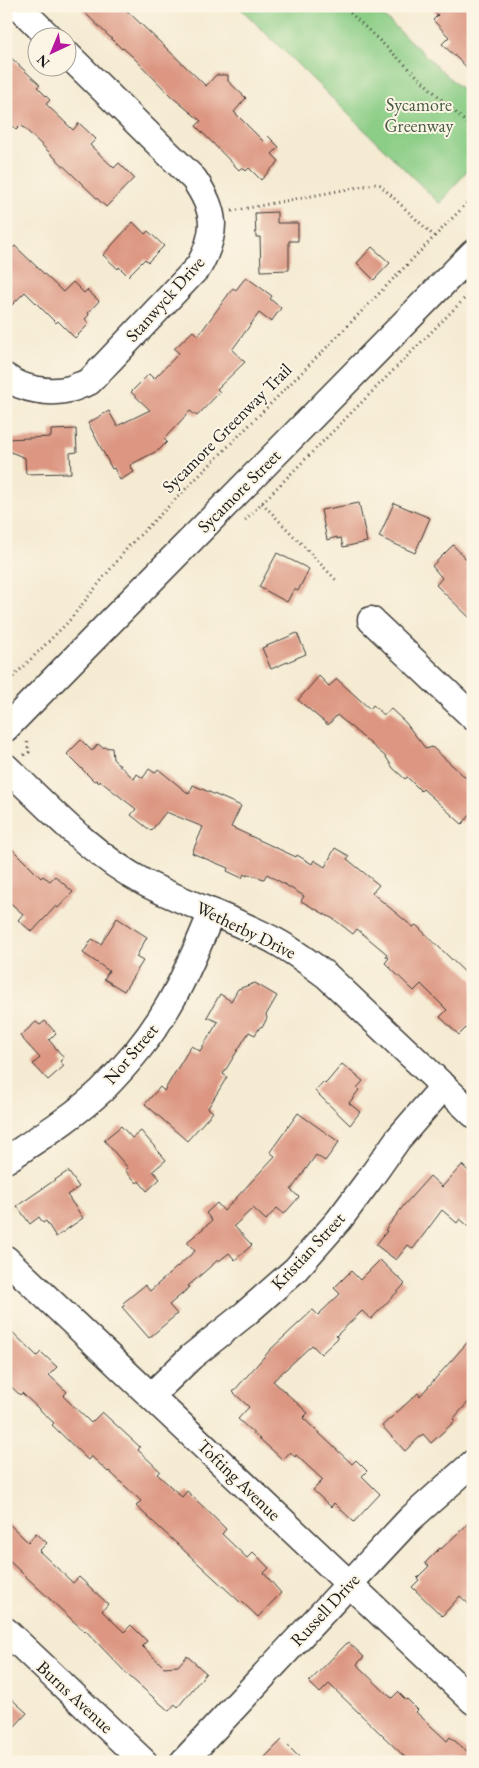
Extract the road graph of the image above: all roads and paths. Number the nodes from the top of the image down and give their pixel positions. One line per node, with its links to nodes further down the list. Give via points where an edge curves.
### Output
1 (18, 6): 3 (street)
2 (343, 6): 5 (path)
3 (40, 28)
4 (78, 65): 7 (street, Stanwyck Drive, via 194,179 206,196)
5 (473, 129)
6 (473, 197): 8 (path, Sycamore Greenway Trail)
7 (212, 214): 8 (path, via 375,184 380,185); 10 (street, Stanwyck Drive, via 208,250 199,266 89,382 70,389 41,390)
8 (434, 236): 14 (path, Sycamore Greenway Trail, via 129,546 68,622)
9 (473, 253): 16 (street, Sycamore Street)
10 (6, 377)
11 (262, 503): 12 (path)
12 (338, 582)
13 (371, 620): 15 (street)
14 (6, 684)
15 (473, 717)
16 (17, 734): 17 (path)
17 (28, 752)
18 (6, 767): 19 (street, Wetherby Drive, via 68,827 118,867)
19 (212, 912): 20 (street, Wetherby Drive, via 276,942 327,976); 22 (street, Nor Street, via 171,1002 127,1064 71,1115)
20 (444, 1086): 21 (street, Wetherby Drive); 24 (street, Kristian Street, via 398,1139 339,1220 294,1270 191,1357)
21 (473, 1114)
22 (6, 1160)
23 (6, 1259): 24 (street, Tofting Avenue)
24 (151, 1396): 26 (street, Tofting Avenue)
25 (473, 1463): 26 (street, Russell Drive, via 410,1519)
26 (349, 1584): 28 (street, Tofting Avenue); 30 (street, Russell Drive)
27 (6, 1631): 29 (street, Burns Avenue)
28 (473, 1701)
29 (144, 1762)
30 (183, 1762)

